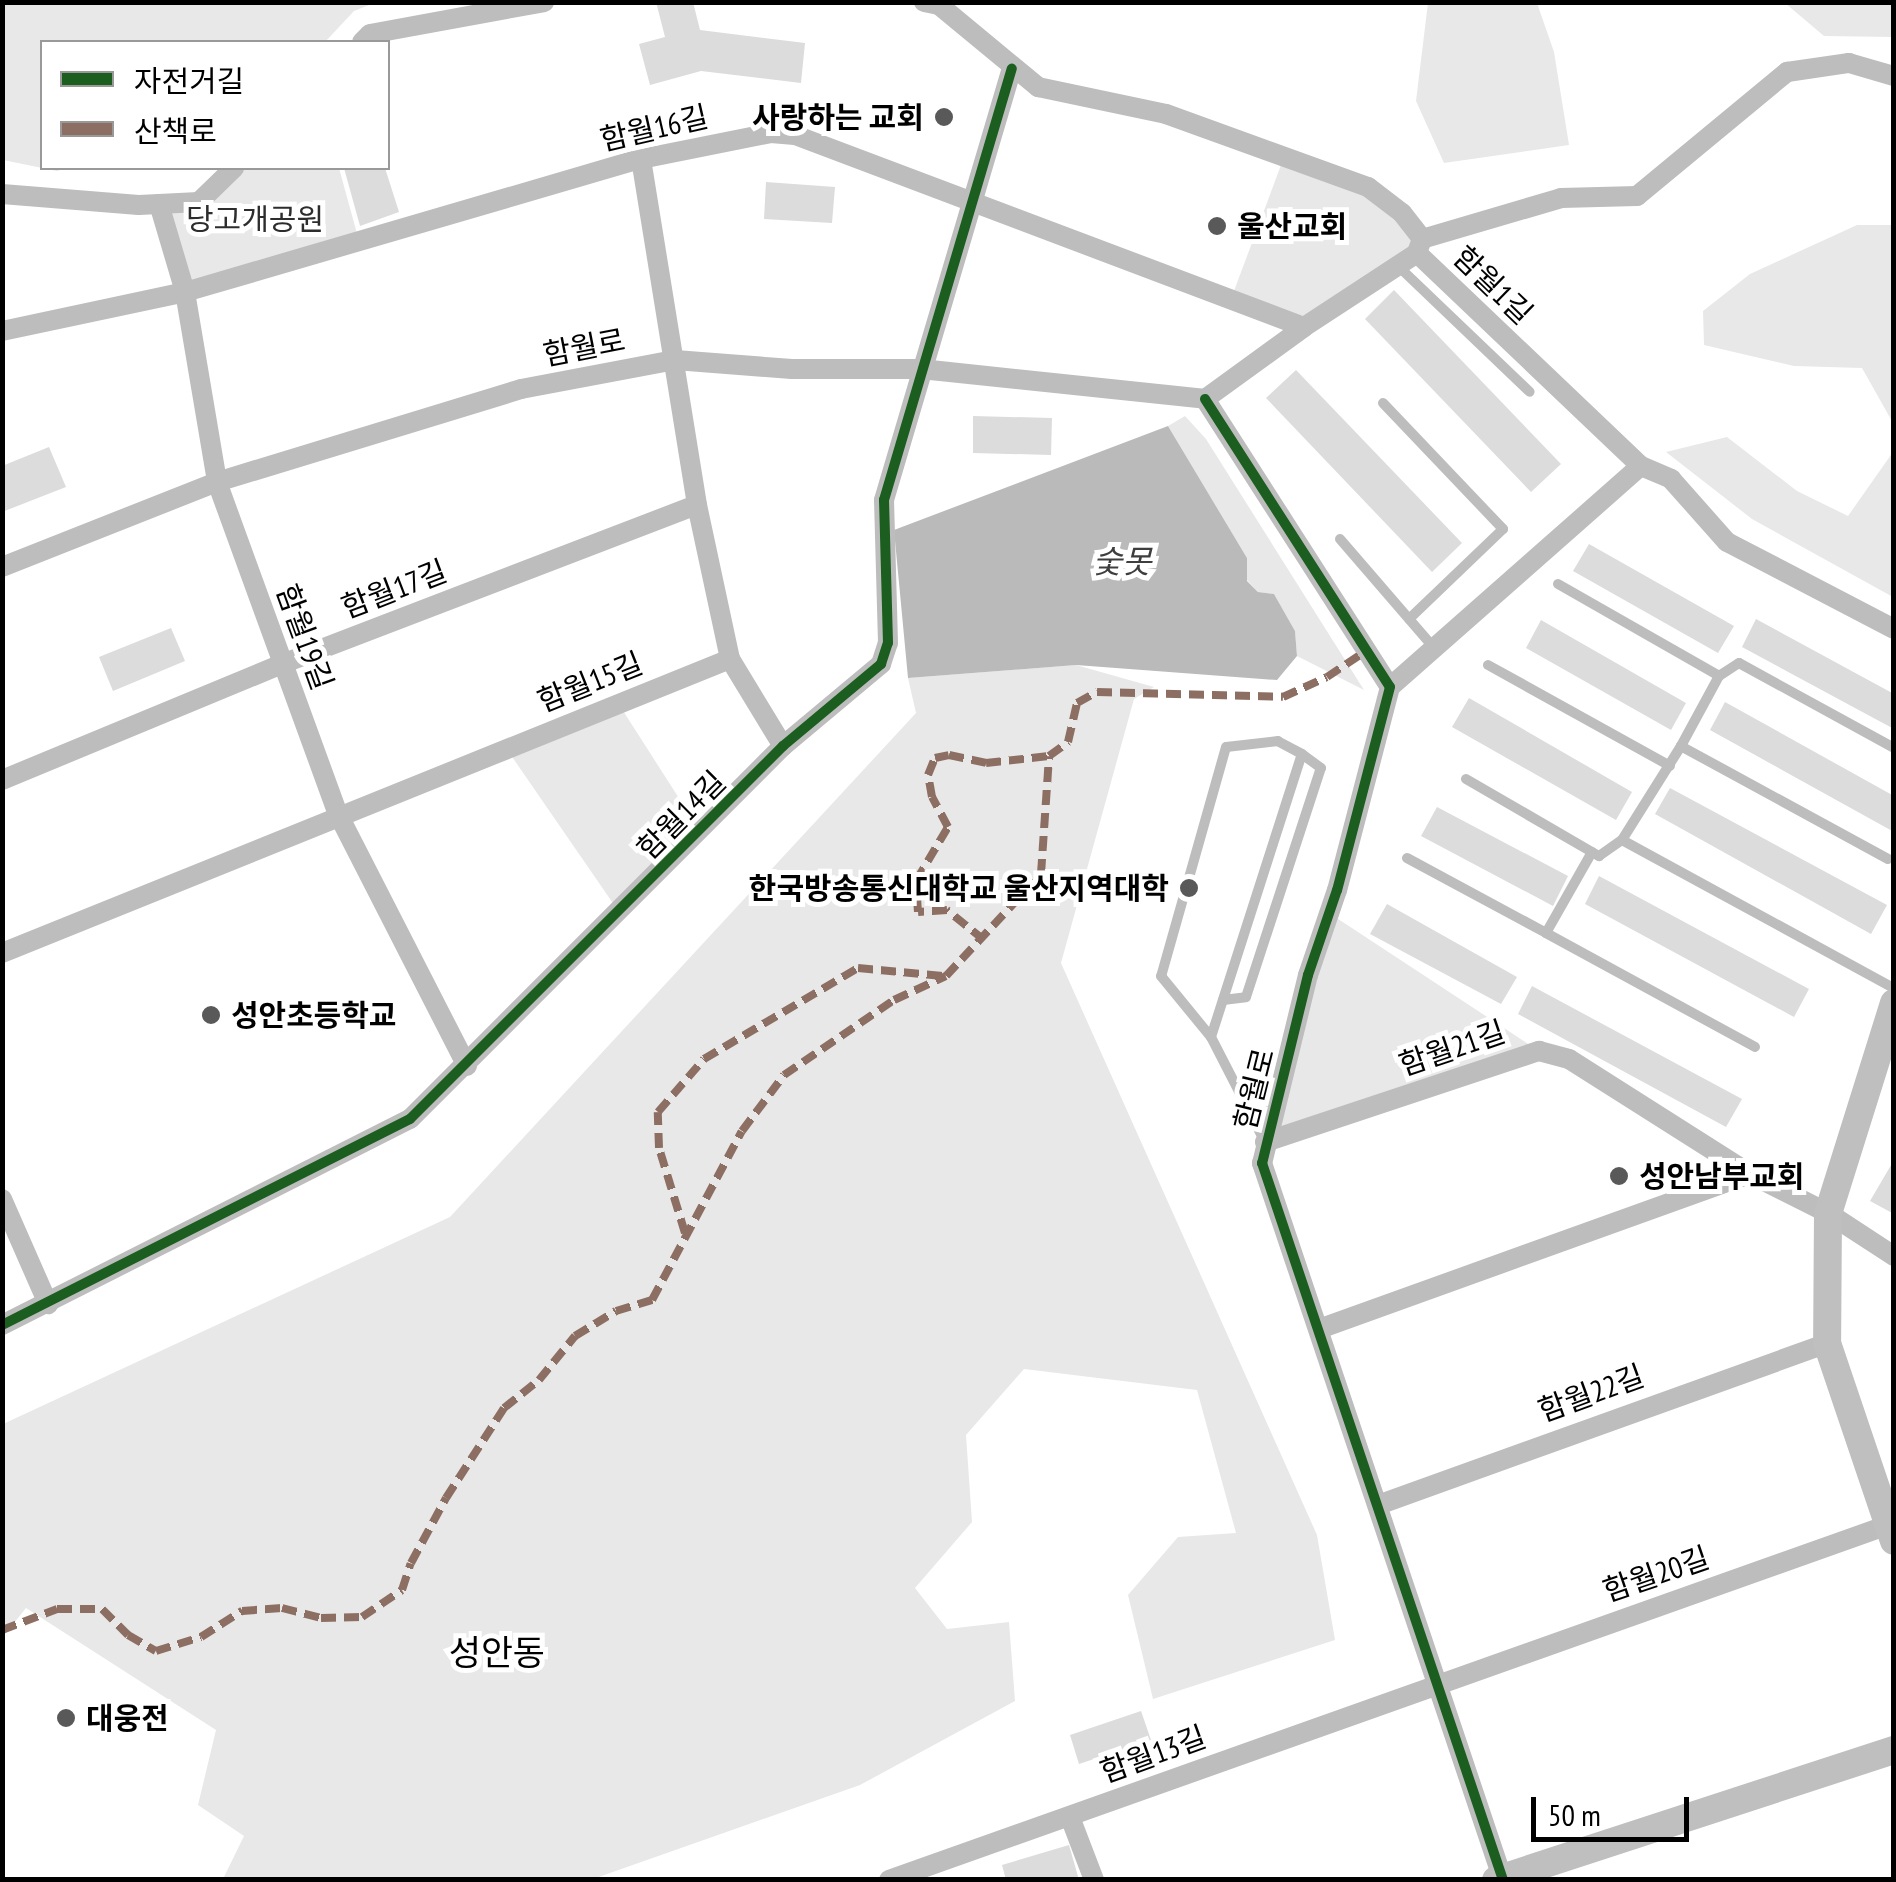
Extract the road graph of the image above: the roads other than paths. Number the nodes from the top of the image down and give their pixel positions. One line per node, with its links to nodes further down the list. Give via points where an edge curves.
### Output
1 (544, 2): 3 (street)
2 (924, 2): 4 (street, 함월1길, via 939,5)
3 (364, 40)
4 (1012, 68): 9 (street, 함월14길); 11 (street, 함월1길, via 1038,87 1166,114 1368,187 1402,213)
5 (1894, 76): 11 (street, via 1849,64 1787,72 1637,196 1561,198)
6 (642, 159): 9 (street, 함월16길, via 783,134); 13 (street, 함월16길); 16 (street)
7 (232, 170): 10 (street, via 199,202)
8 (2, 194): 10 (street)
9 (970, 200): 14 (street, 함월16길); 17 (street, 함월14길)
10 (159, 204): 13 (street, 함월19길)
11 (1419, 246): 12 (street); 21 (street, 함월1길)
12 (1398, 266): 14 (street); 18 (lane)
13 (185, 292): 15 (street, 함월16길); 22 (street, 함월19길)
14 (1304, 326): 19 (street)
15 (2, 331)
16 (675, 360): 17 (street, 함월로, via 792,370); 22 (street, 함월로, via 522,389); 23 (street)
17 (921, 369): 19 (street, 함월로); 35 (street, 함월14길, via 884,500 888,643 881,664)
18 (1530, 392)
19 (1205, 399): 34 (street)
20 (1383, 403): 27 (lane, via 1503,529)
21 (1641, 466): 28 (street, 함월1길, via 1671,479 1727,542); 29 (street)
22 (217, 482): 25 (street, 함월로); 31 (street, 함월19길)
23 (698, 505): 30 (street); 31 (street, 함월17길)
24 (1340, 539): 27 (lane)
25 (2, 568)
26 (1558, 584): 33 (lane)
27 (1410, 619): 29 (lane)
28 (1894, 628)
29 (1434, 648): 34 (street)
30 (730, 659): 35 (street); 42 (street, 함월15길)
31 (282, 664): 41 (street, 함월17길); 42 (street, 함월19길)
32 (1488, 665): 39 (lane)
33 (1719, 676): 36 (lane); 37 (lane, via 1739,663)
34 (1390, 687): 55 (street, 함월로)
35 (783, 746): 54 (street, 함월14길)
36 (1681, 746): 39 (lane); 46 (lane)
37 (1894, 748)
38 (1302, 754): 50 (lane); 50 (lane, via 1321,768 1246,997); 52 (lane, via 1278,741 1226,746 1161,976)
39 (1670, 766): 43 (lane)
40 (1466, 779): 44 (lane)
41 (2, 780)
42 (338, 814): 48 (street, 함월15길); 54 (street, 함월19길)
43 (1622, 840): 44 (lane, via 1598,856); 49 (lane)
44 (1592, 852): 47 (lane)
45 (1407, 858): 47 (lane)
46 (1888, 859)
47 (1546, 933): 53 (lane)
48 (2, 953)
49 (1894, 988)
50 (1223, 1000): 52 (lane)
51 (1894, 1003): 58 (street)
52 (1211, 1037): 55 (lane)
53 (1755, 1047)
54 (468, 1066): 60 (street, 함월14길, via 410,1118)
55 (1265, 1142): 56 (street, 함월21길, via 1538,1050 1569,1059); 62 (street, 함월로, via 1262,1163)
56 (1750, 1174): 58 (street, 함월21길); 62 (street)
57 (2, 1199): 60 (street)
58 (1828, 1213): 59 (street, 함월21길); 63 (street)
59 (1894, 1256)
60 (48, 1304): 61 (street, 함월14길)
61 (2, 1326)
62 (1320, 1329): 64 (street, 함월로)
63 (1827, 1343): 64 (street, 함월22길); 65 (street)
64 (1378, 1505): 66 (street, 함월로)
65 (1892, 1530): 66 (street, 함월20길)
66 (1437, 1682): 68 (street, 함월13길); 69 (street, 함월로)
67 (1894, 1750): 69 (street)
68 (1070, 1817): 70 (street, 함월13길); 71 (street)
69 (1500, 1879)
70 (889, 1880)
71 (1094, 1880)

